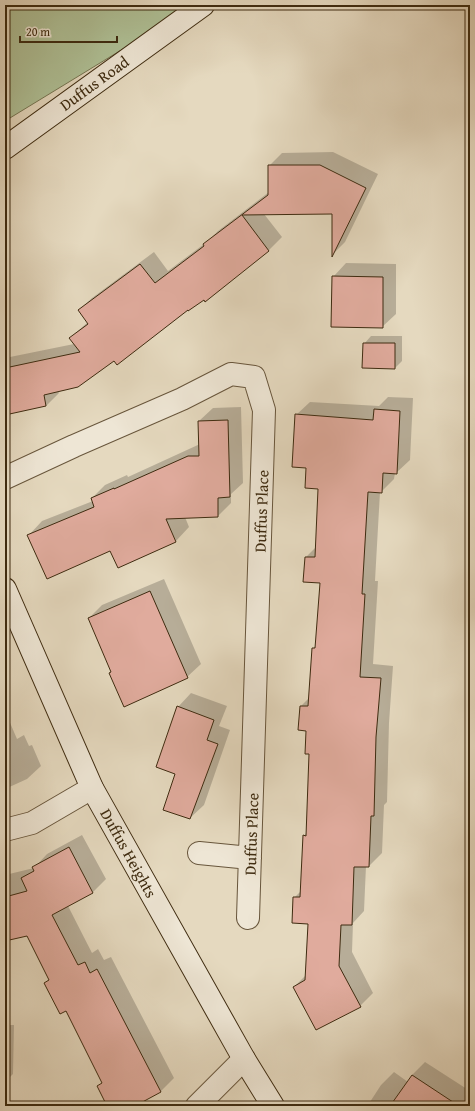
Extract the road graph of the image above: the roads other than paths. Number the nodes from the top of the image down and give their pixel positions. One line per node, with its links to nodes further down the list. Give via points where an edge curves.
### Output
1 (203, 5): 2 (street, Duffus Road)
2 (5, 148)
3 (5, 478): 8 (street, Duffus Place, via 232,374 254,377 264,410)
4 (5, 589): 5 (street, Duffus Heights)
5 (92, 788): 6 (street, via 32,823); 10 (street, Duffus Heights)
6 (5, 830)
7 (199, 853): 8 (street)
8 (250, 858): 9 (street, Duffus Place)
9 (248, 918)
10 (244, 1059): 11 (street); 12 (street, Duffus Heights)
11 (197, 1106)
12 (273, 1106)

